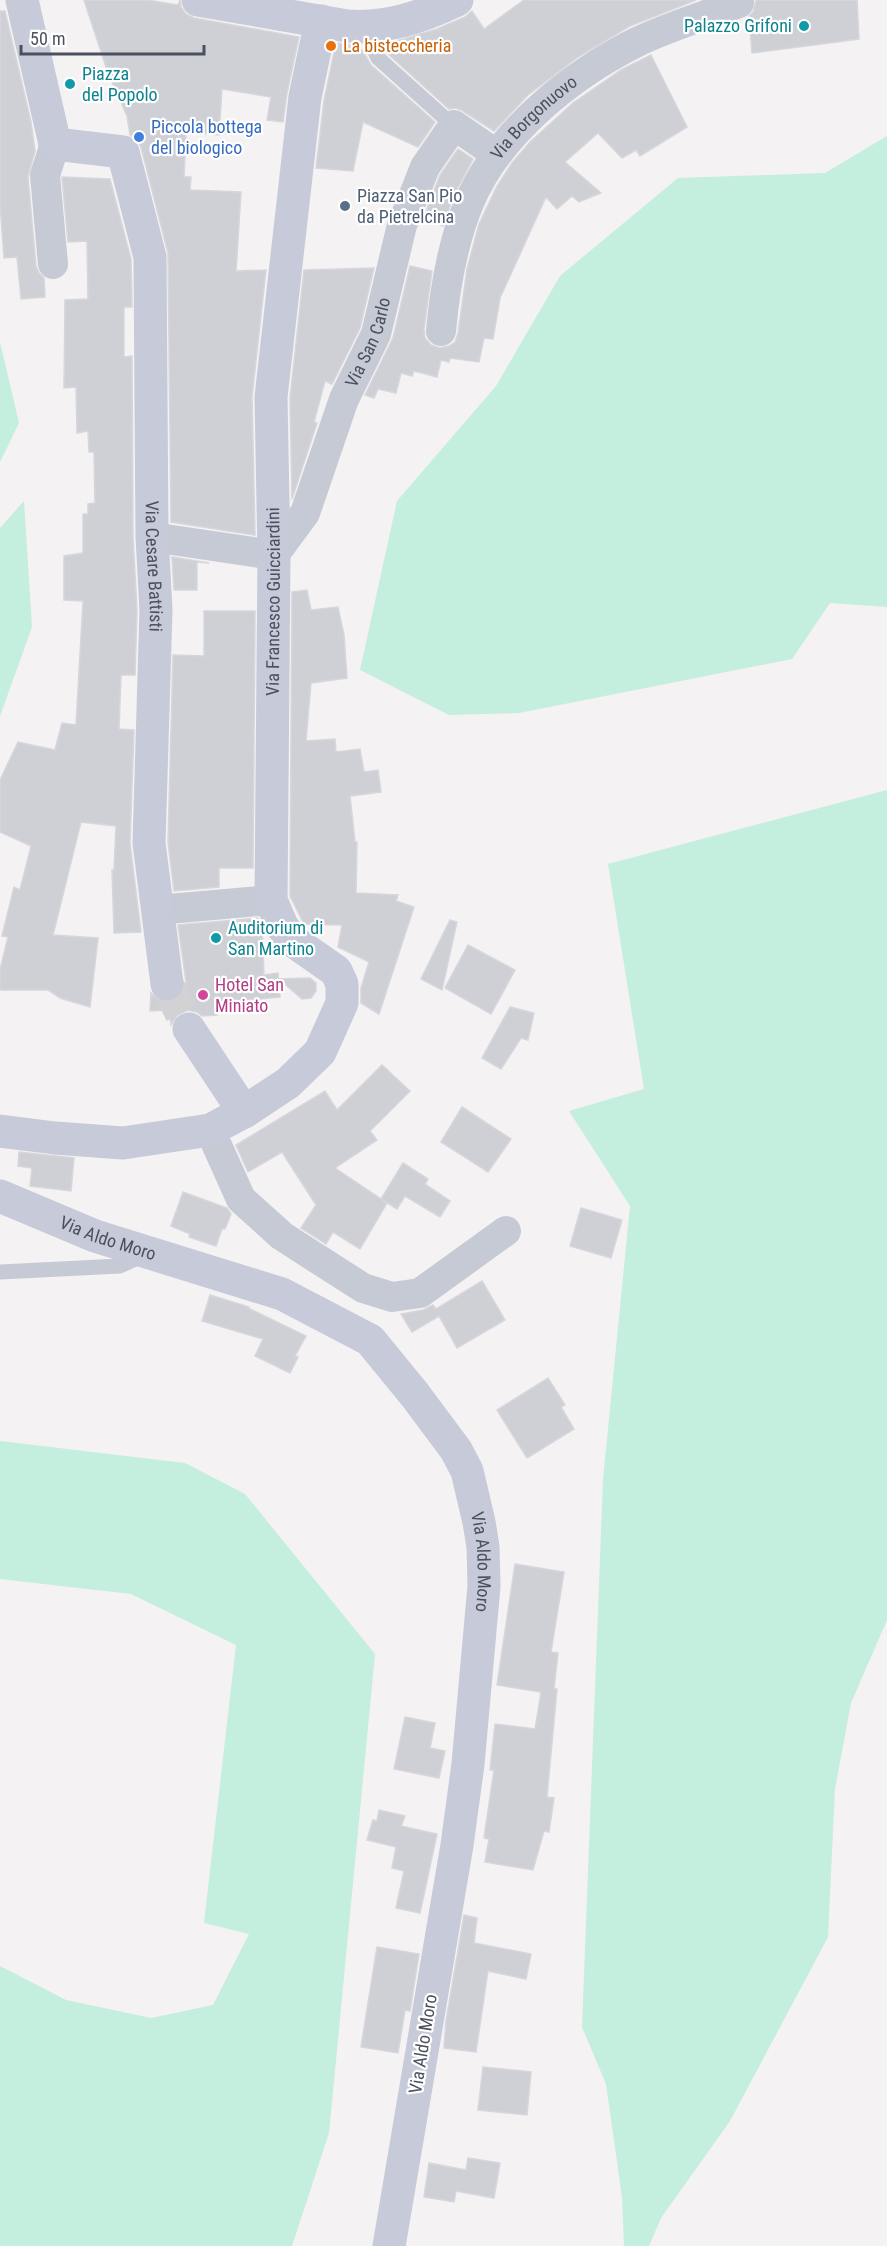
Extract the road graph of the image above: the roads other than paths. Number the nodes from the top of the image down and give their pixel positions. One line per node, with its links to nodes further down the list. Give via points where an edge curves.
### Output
1 (22, 0): 8 (main road)
2 (198, 0): 5 (main road)
3 (457, 0): 6 (main road, via 413,19)
4 (739, 0): 9 (street, Via Borgonuovo, via 637,43 574,81 545,102)
5 (321, 21): 6 (main road); 13 (main road, Via Francesco Guicciardini, via 300,97 271,397)
6 (366, 28): 7 (lane, via 378,58)
7 (451, 123): 9 (street); 13 (street, Via San Carlo, via 425,167 402,225 376,334 344,399 305,513)
8 (55, 144): 10 (street, via 45,175); 12 (main road, Via Cesare Battisti, via 123,152 150,257)
9 (496, 154): 11 (street, Via Borgonuovo, via 469,201 459,232 446,280)
10 (53, 264)
11 (441, 332)
12 (152, 537): 13 (street); 15 (main road, Via Cesare Battisti, via 156,610 148,843)
13 (274, 555): 14 (main road, Via Francesco Guicciardini)
14 (271, 900): 15 (street); 18 (main road, Via Francesco Guicciardini, via 293,941 336,971 342,984 342,1003 320,1052 288,1083)
15 (157, 910): 16 (main road, Via Cesare Battisti)
16 (167, 984)
17 (189, 1029): 18 (main road)
18 (244, 1112): 19 (main road)
19 (210, 1130): 20 (main road, via 123,1143); 22 (street, via 241,1199 282,1236 363,1288 392,1297 420,1293)
20 (0, 1131)
21 (0, 1196): 23 (main road, Via Aldo Moro, via 95,1236)
22 (506, 1231)
23 (149, 1253): 24 (lane, via 120,1266); 25 (main road, Via Aldo Moro, via 282,1294 370,1340 456,1450 474,1496 483,1547 484,1586 468,1764)
24 (0, 1272)
25 (389, 2246)

